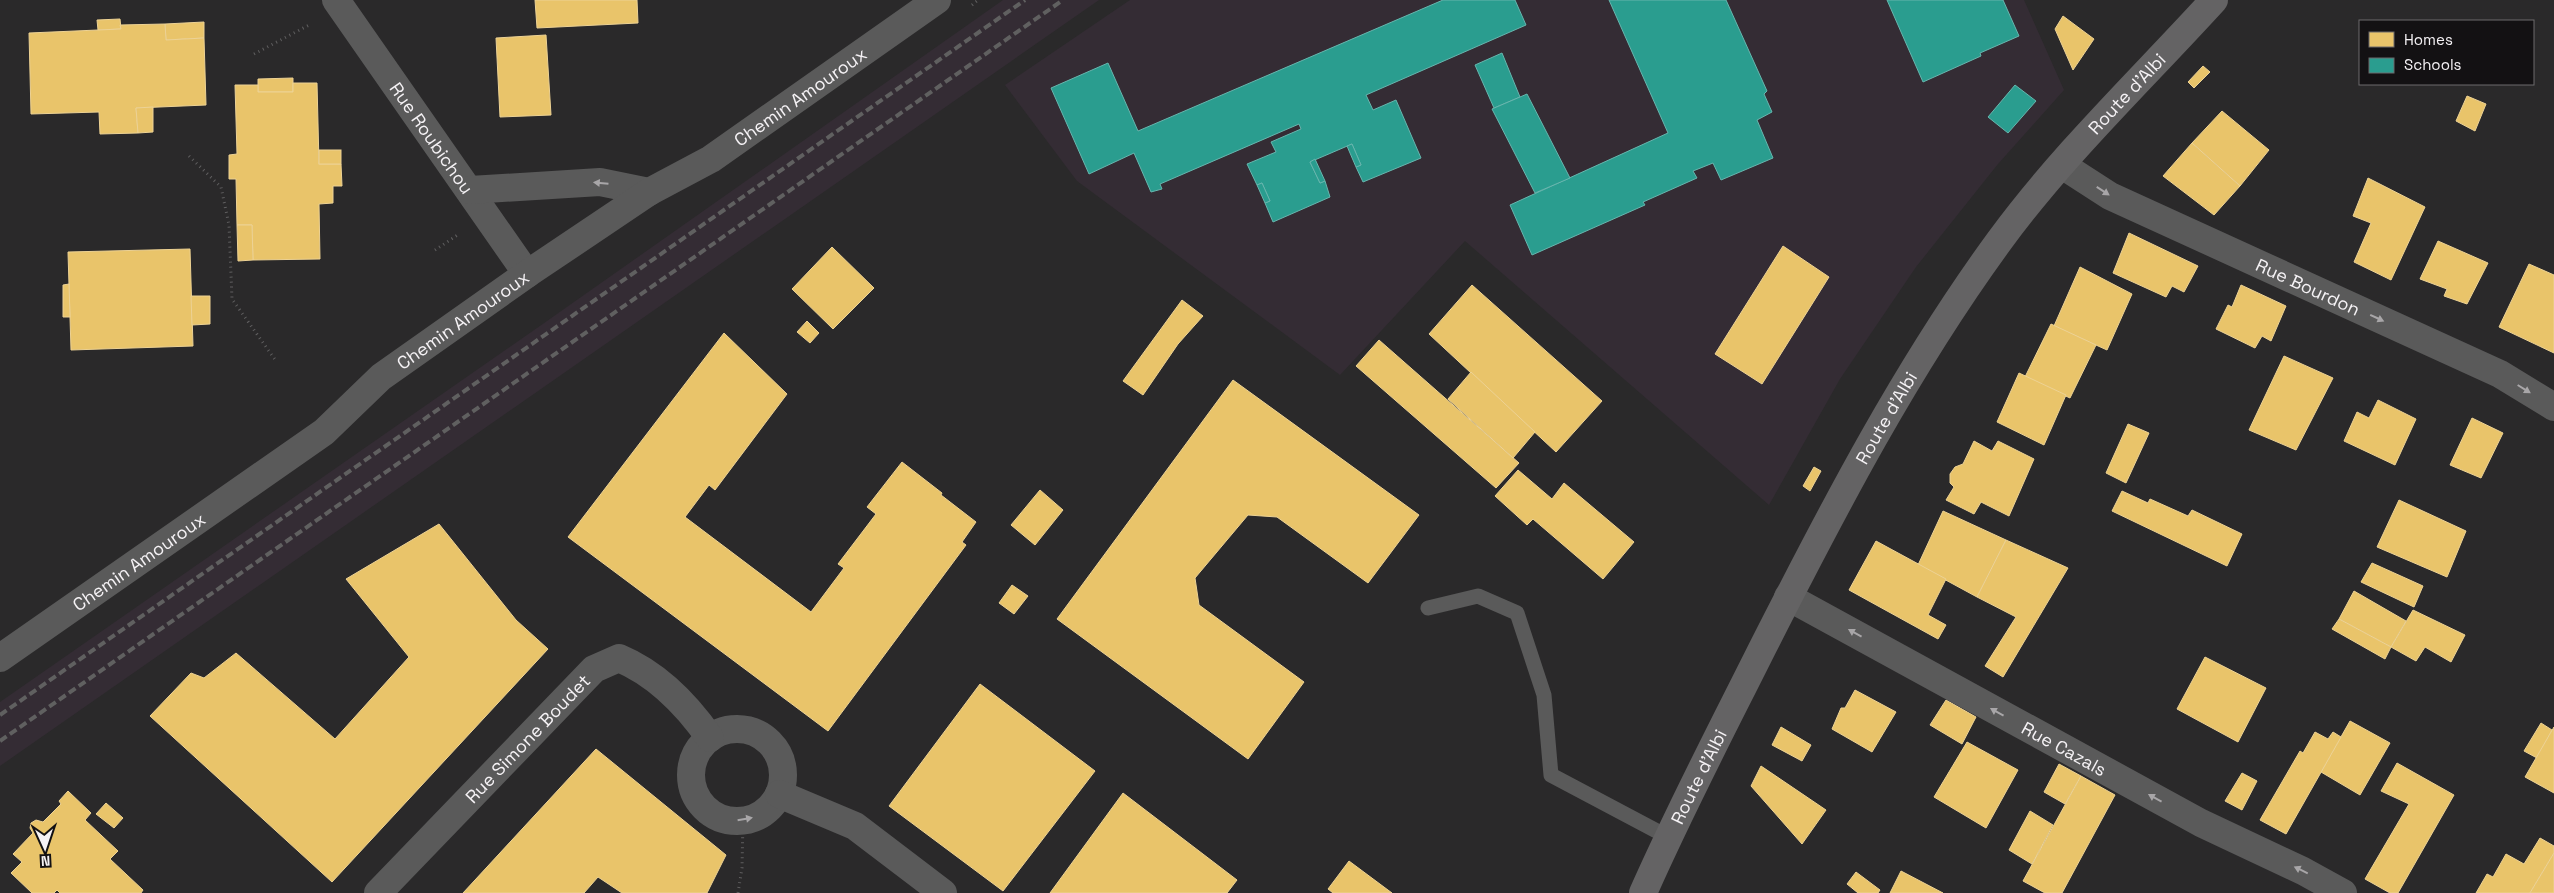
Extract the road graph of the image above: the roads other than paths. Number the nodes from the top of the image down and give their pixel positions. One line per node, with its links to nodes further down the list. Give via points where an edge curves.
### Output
1 (937, 0): 6 (street, Chemin Amouroux, via 711,159)
2 (2214, 0): 4 (main road, Route d'Albi)
3 (344, 3): 5 (street, Rue Roubichou)
4 (2062, 165): 8 (street, Rue Bourdon, one-way to 8, via 2110,196 2500,374); 9 (main road, Route d'Albi, via 2000,240 1912,372 1842,492)
5 (470, 190): 6 (street, one-way to 5, via 600,182); 7 (street, Rue Roubichou)
6 (649, 192): 7 (street, Chemin Amouroux)
7 (527, 274): 11 (street, Chemin Amouroux, via 381,377 324,432)
8 (2554, 407)
9 (1788, 597): 14 (main road, Route d'Albi); 18 (street, Rue Cazals, one-way to 9, via 2200,823)
10 (1428, 608): 14 (lane, via 1478,596 1518,613 1544,695 1551,776)
11 (0, 658)
12 (710, 738): 13 (street, via 723,731 738,729 753,731 766,739 782,764); 13 (street, one-way to 13, via 699,748 692,762 691,777 694,792 714,815 727,820 757,816 770,807); 15 (street, Rue Simone Boudet, via 691,711 640,667 619,658 594,669)
13 (779, 794): 16 (street, via 855,826)
14 (1668, 837): 17 (main road, Route d'Albi)
15 (378, 893)
16 (942, 893)
17 (1643, 893)
18 (2344, 893)

